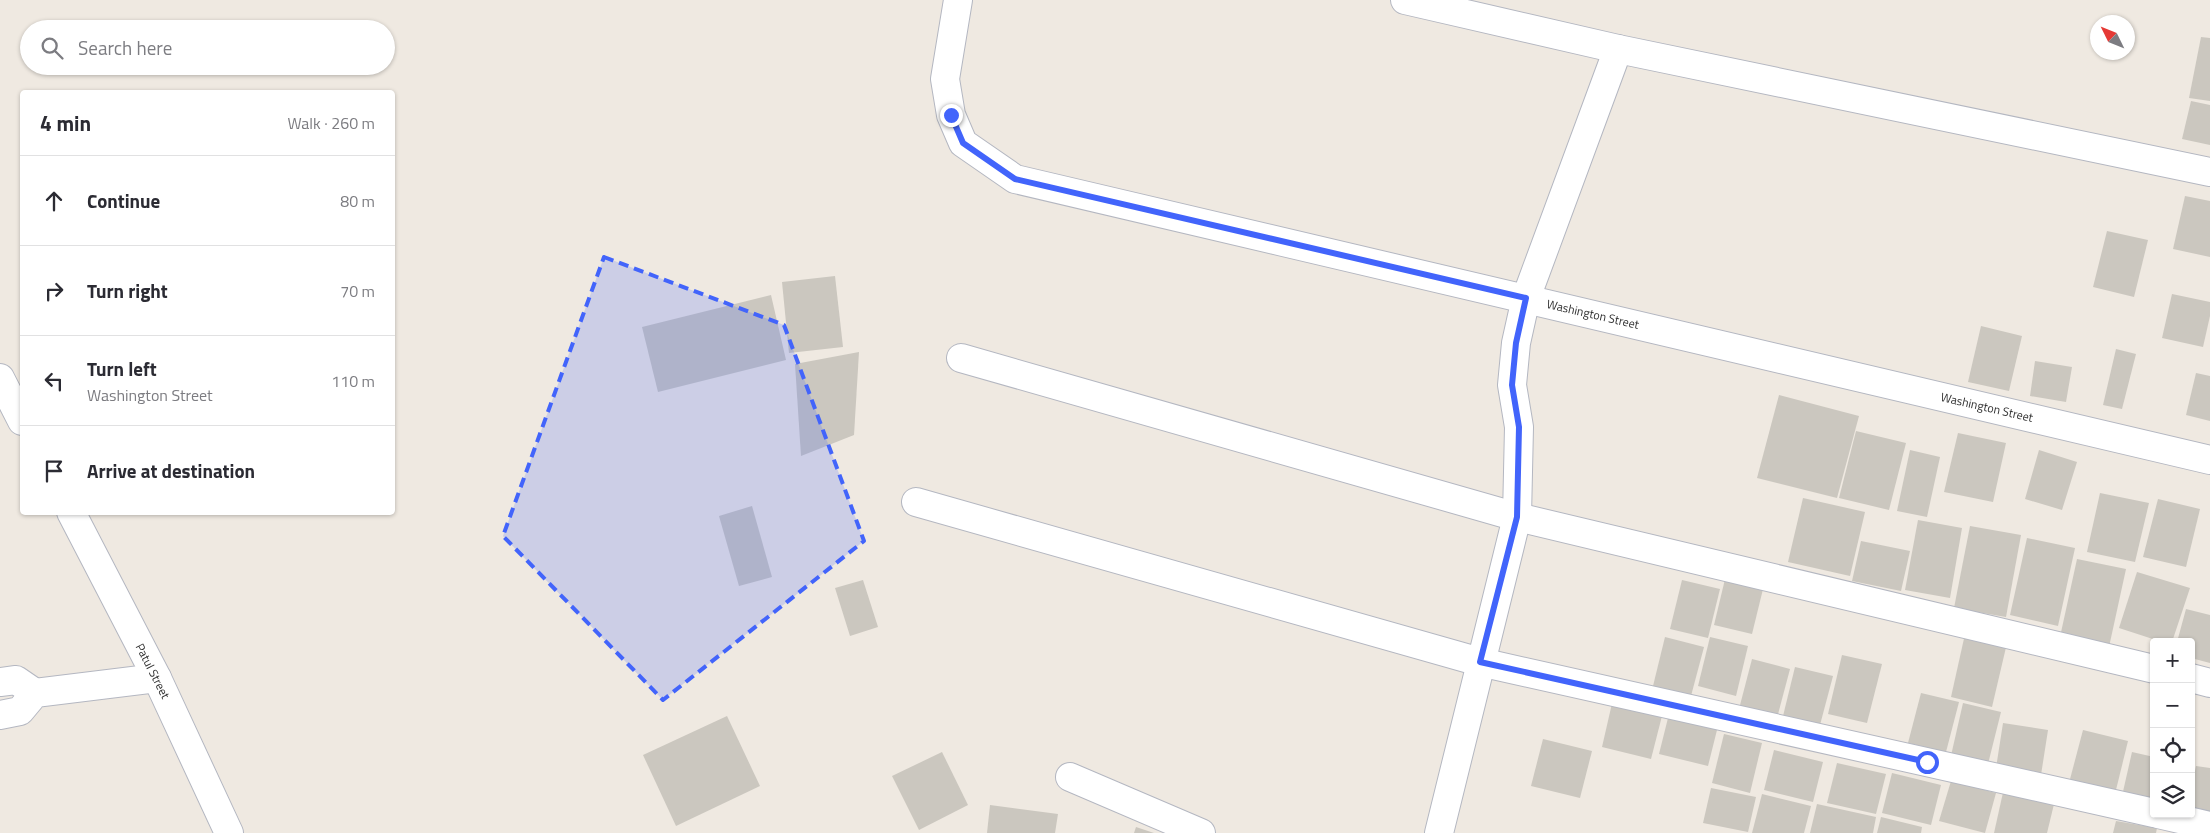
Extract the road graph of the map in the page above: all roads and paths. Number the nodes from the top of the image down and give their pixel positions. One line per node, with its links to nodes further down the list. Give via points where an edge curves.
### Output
1 (958, 0): 5 (street, Washington Street, via 945,79 951,115 963,143 1015,179)
2 (1405, 0): 3 (street)
3 (1618, 49): 4 (street); 5 (street)
4 (2210, 172)
5 (1526, 298): 9 (street, Washington Street); 12 (street, via 1516,343 1512,385 1519,427)
6 (961, 358): 12 (street)
7 (0, 378): 8 (street)
8 (20, 417)
9 (2210, 460)
10 (916, 502): 13 (street)
11 (73, 515): 15 (street, Patul Street)
12 (1517, 517): 13 (street); 14 (street)
13 (1480, 662): 22 (street); 27 (street)
14 (2150, 668)
15 (157, 678): 19 (street); 25 (street, Patul Street)
16 (2195, 679): 18 (street)
17 (0, 682): 19 (street, via 16,680)
18 (2210, 683)
19 (35, 693): 20 (street, via 20,711)
20 (0, 715)
21 (1070, 777): 26 (street)
22 (2150, 812)
23 (2175, 818): 24 (street)
24 (2210, 826)
25 (229, 833)
26 (1201, 833)
27 (1439, 833)

